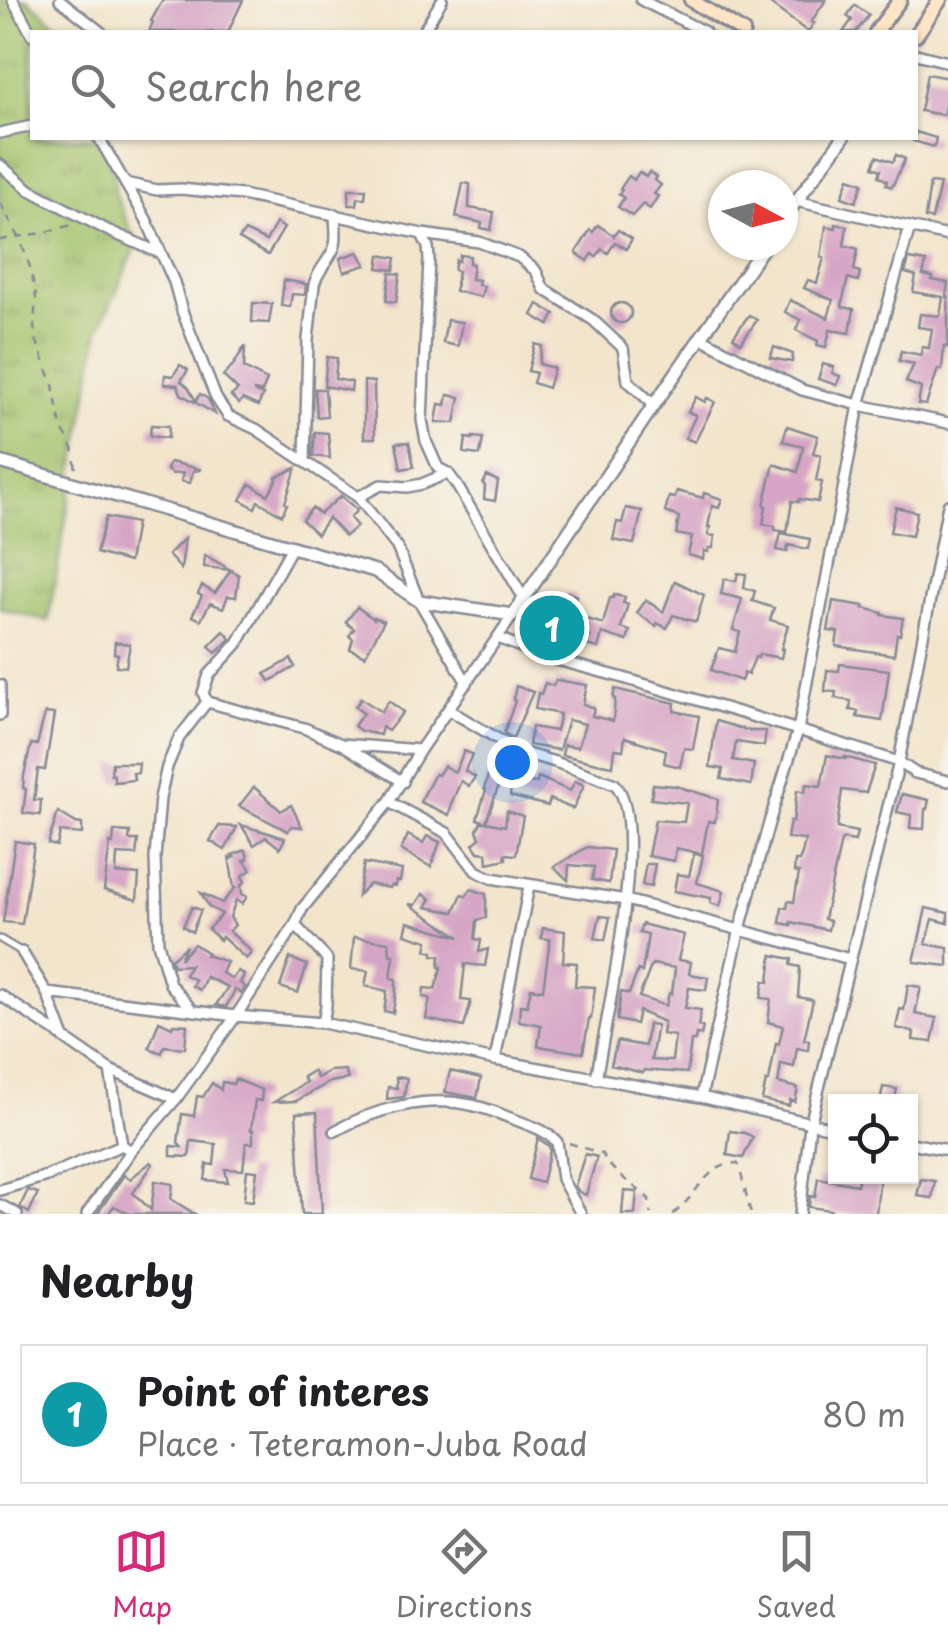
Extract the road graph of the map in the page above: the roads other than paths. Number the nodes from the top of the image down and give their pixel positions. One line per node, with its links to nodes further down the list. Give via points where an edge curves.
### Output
1 (13, 0): 13 (street)
2 (60, 0): 8 (street)
3 (442, 0): 9 (street)
4 (641, 0): 10 (street)
5 (691, 0): 11 (main road)
6 (900, 0): 12 (main road)
7 (940, 0): 14 (main road)
8 (99, 30)
9 (424, 30)
10 (701, 30)
11 (740, 30)
12 (878, 30)
13 (30, 31)
14 (918, 32)
15 (918, 54): 16 (street)
16 (948, 62)
17 (30, 126): 18 (street)
18 (0, 133)
19 (100, 140): 22 (street)
20 (841, 140): 23 (street)
21 (0, 165): 29 (street, via 30,190)
22 (125, 183): 25 (street); 29 (street)
23 (798, 197)
24 (798, 200): 26 (street)
25 (335, 214): 27 (street); 35 (street, via 336,241 314,284)
26 (910, 227): 28 (street); 33 (street)
27 (422, 234): 32 (street, via 479,242 518,257 536,271 544,289 623,348 628,381); 37 (street, via 429,260 422,420 438,468)
28 (948, 236)
29 (160, 254): 35 (street, via 223,410)
30 (755, 260): 31 (street)
31 (701, 338): 32 (street); 33 (street, via 802,390)
32 (654, 405): 41 (street)
33 (859, 405): 34 (street); 50 (street)
34 (948, 423)
35 (304, 461): 38 (street)
36 (0, 462): 40 (street)
37 (448, 472): 38 (street, via 422,484 381,485); 41 (street)
38 (358, 497): 42 (street, via 397,547)
39 (948, 505): 53 (street)
40 (292, 547): 42 (street, via 375,571); 47 (street, via 238,643 209,674)
41 (524, 597): 43 (street)
42 (420, 602): 43 (street); 45 (street)
43 (513, 615): 44 (street)
44 (498, 638): 45 (street); 50 (street, via 546,658)
45 (467, 682): 48 (street)
46 (0, 685): 49 (street)
47 (207, 702): 51 (street); 66 (street, via 179,738 167,768 155,858 158,942 170,984)
48 (449, 710): 52 (street); 58 (street, via 520,752 615,784 628,832)
49 (0, 715)
50 (798, 730): 53 (street); 60 (street)
51 (340, 744): 52 (street); 55 (street)
52 (420, 750): 55 (street)
53 (899, 762): 54 (street); 63 (street)
54 (948, 781)
55 (402, 782): 56 (street)
56 (390, 802): 57 (street, via 447,833 476,872); 59 (street)
57 (529, 886): 58 (street); 70 (street)
58 (626, 900): 60 (street); 72 (street)
59 (295, 925): 67 (street); 68 (street, via 328,959)
60 (740, 929): 63 (street); 73 (street)
61 (0, 940): 62 (lane)
62 (22, 952): 64 (street)
63 (850, 959): 75 (street)
64 (48, 993): 66 (street); 69 (street)
65 (0, 995): 69 (street)
66 (192, 1010): 67 (street)
67 (236, 1016): 68 (street); 74 (street)
68 (322, 1022): 70 (street)
69 (64, 1038): 71 (street)
70 (495, 1060): 72 (street)
71 (110, 1070): 74 (street); 79 (street)
72 (596, 1079): 73 (street)
73 (701, 1097): 75 (street)
74 (176, 1100): 79 (street)
75 (810, 1124): 76 (street); 86 (street)
76 (828, 1127)
77 (335, 1131): 85 (street, via 360,1117 434,1102 488,1110 557,1142 562,1179)
78 (918, 1144): 80 (street)
79 (126, 1148): 81 (street); 84 (street)
80 (948, 1150)
81 (0, 1190)
82 (0, 1205): 83 (street)
83 (17, 1214)
84 (88, 1214)
85 (581, 1214)
86 (800, 1214)

